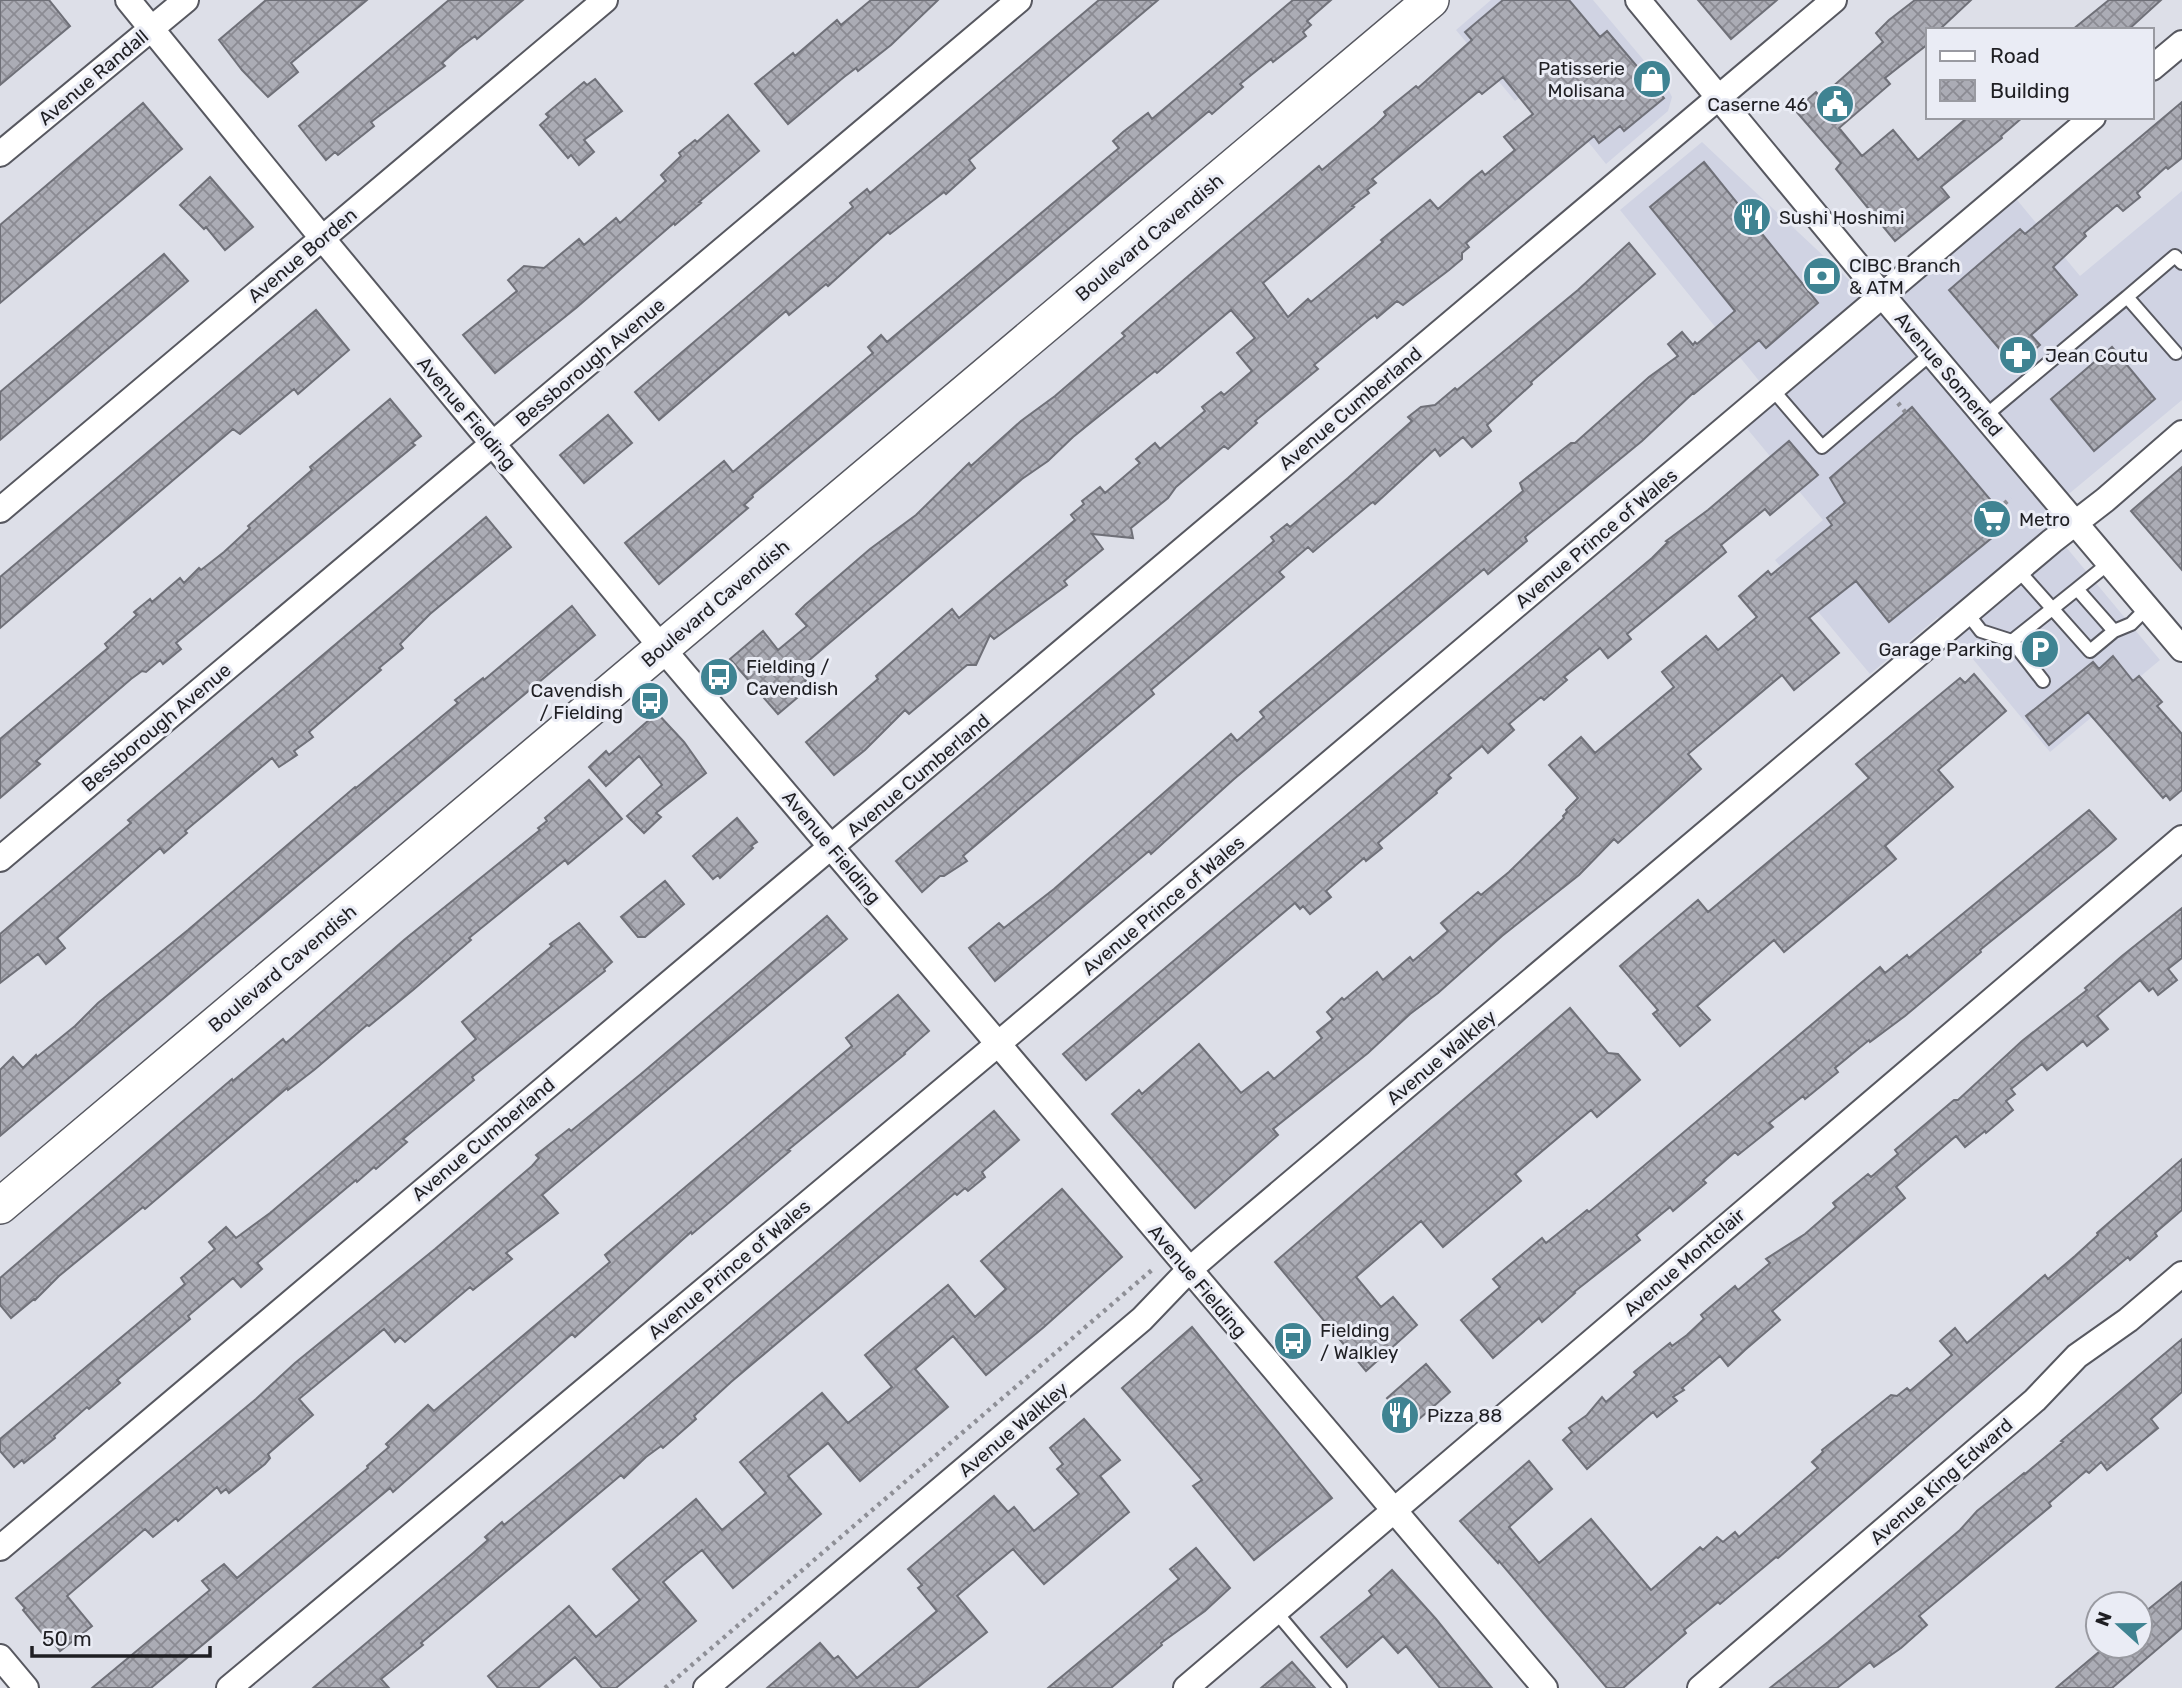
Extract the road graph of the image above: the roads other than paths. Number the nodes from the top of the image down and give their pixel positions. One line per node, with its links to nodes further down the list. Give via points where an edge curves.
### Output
1 (128, 0): 8 (street, Avenue Fielding)
2 (186, 0): 8 (street, Avenue Randall)
3 (605, 0): 14 (street, Avenue Borden)
4 (1019, 0): 23 (street, Bessborough Avenue)
5 (1431, 0): 34 (main road, Boulevard Cavendish)
6 (1638, 0): 11 (street, Avenue Somerled)
7 (1834, 0): 11 (street, Avenue Cumberland)
8 (151, 28): 13 (street, Avenue Randall); 14 (street, Avenue Fielding)
9 (2182, 43): 10 (street)
10 (2154, 66)
11 (1718, 98): 16 (street, Avenue Somerled); 38 (street, Avenue Cumberland)
12 (2091, 119): 16 (street, Avenue Prince of Wales)
13 (0, 154)
14 (321, 238): 23 (street, Avenue Fielding); 24 (street, Avenue Borden)
15 (2180, 256): 17 (lane)
16 (1882, 295): 18 (street, Avenue Somerled); 20 (street, Avenue Prince of Wales)
17 (2127, 297): 19 (lane); 21 (lane)
18 (1932, 353): 20 (lane, via 1822,447); 21 (street, Avenue Somerled)
19 (2176, 353)
20 (1772, 389): 40 (street, Avenue Prince of Wales)
21 (1985, 416): 25 (street, Avenue Somerled)
22 (2182, 433): 25 (street, Avenue Walkley)
23 (493, 445): 34 (street, Avenue Fielding); 39 (street, Bessborough Avenue)
24 (0, 510)
25 (2076, 523): 26 (street, Avenue Somerled); 27 (street, Avenue Walkley)
26 (2109, 563): 28 (lane); 29 (street, Avenue Somerled)
27 (2018, 570): 30 (lane); 31 (street, Avenue Walkley)
28 (2077, 589): 30 (lane); 32 (lane)
29 (2147, 608): 32 (lane, via 2132,624); 35 (street, Avenue Somerled)
30 (2052, 609): 32 (lane, via 2090,651); 33 (lane)
31 (1967, 613): 33 (lane, via 1981,631); 42 (street, Avenue Walkley)
32 (2114, 631)
33 (2011, 640): 36 (lane)
34 (662, 648): 38 (street, Avenue Fielding); 41 (main road, Boulevard Cavendish)
35 (2182, 649)
36 (2043, 681)
37 (2182, 838): 44 (street, Avenue Montclair)
38 (832, 847): 40 (street, Avenue Fielding); 45 (street, Avenue Cumberland)
39 (0, 859)
40 (998, 1044): 42 (street, Avenue Fielding); 49 (street, Avenue Prince of Wales)
41 (0, 1206)
42 (1189, 1270): 44 (street, Avenue Fielding); 50 (street, Avenue Walkley, via 1142,1319)
43 (2182, 1274): 54 (street, Avenue King Edward, via 2077,1356 2035,1400)
44 (1394, 1511): 46 (street, Avenue Montclair); 53 (street, Avenue Fielding)
45 (0, 1548)
46 (1276, 1612): 51 (street, Avenue Montclair); 52 (lane)
47 (0, 1657): 48 (street)
48 (26, 1688)
49 (229, 1688)
50 (706, 1688)
51 (1186, 1688)
52 (1340, 1688)
53 (1545, 1688)
54 (1700, 1688)

